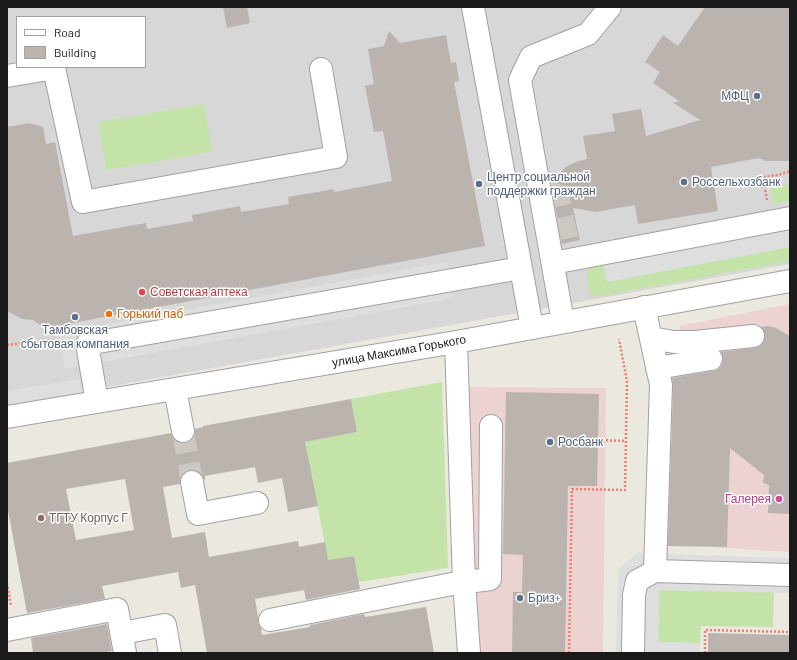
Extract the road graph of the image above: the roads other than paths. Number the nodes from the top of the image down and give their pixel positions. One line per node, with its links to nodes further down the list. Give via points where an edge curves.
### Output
1 (473, 7): 7 (street)
2 (610, 7): 6 (street, via 588,34 531,57 520,80)
3 (321, 69): 4 (street, via 336,158 83,202 54,68)
4 (7, 76)
5 (790, 218): 6 (street)
6 (564, 255): 10 (street)
7 (521, 268): 11 (street); 18 (street, via 87,344)
8 (790, 281): 9 (street, улица Максима Горького)
9 (644, 307): 10 (street, улица Максима Горького); 13 (street)
10 (563, 322): 11 (street, улица Максима Горького)
11 (532, 328): 14 (street, улица Максима Горького)
12 (753, 336): 13 (street, via 695,342)
13 (651, 338): 16 (street)
14 (456, 342): 17 (street, улица Максима Горького); 26 (street)
15 (711, 358): 16 (street)
16 (657, 368): 24 (street, via 661,385)
17 (175, 389): 18 (street, улица Максима Горького); 21 (street)
18 (97, 402): 19 (street, улица Максима Горького)
19 (7, 417)
20 (491, 426): 26 (street, via 490,580)
21 (183, 431)
22 (192, 482): 23 (street, via 198,514)
23 (257, 503)
24 (655, 571): 25 (street); 32 (street, via 637,581 634,595)
25 (790, 575)
26 (464, 582): 27 (street); 31 (street)
27 (270, 620)
28 (7, 630): 29 (street, via 117,609)
29 (124, 643): 30 (street, via 165,625)
30 (170, 653)
31 (469, 653)
32 (633, 653)

